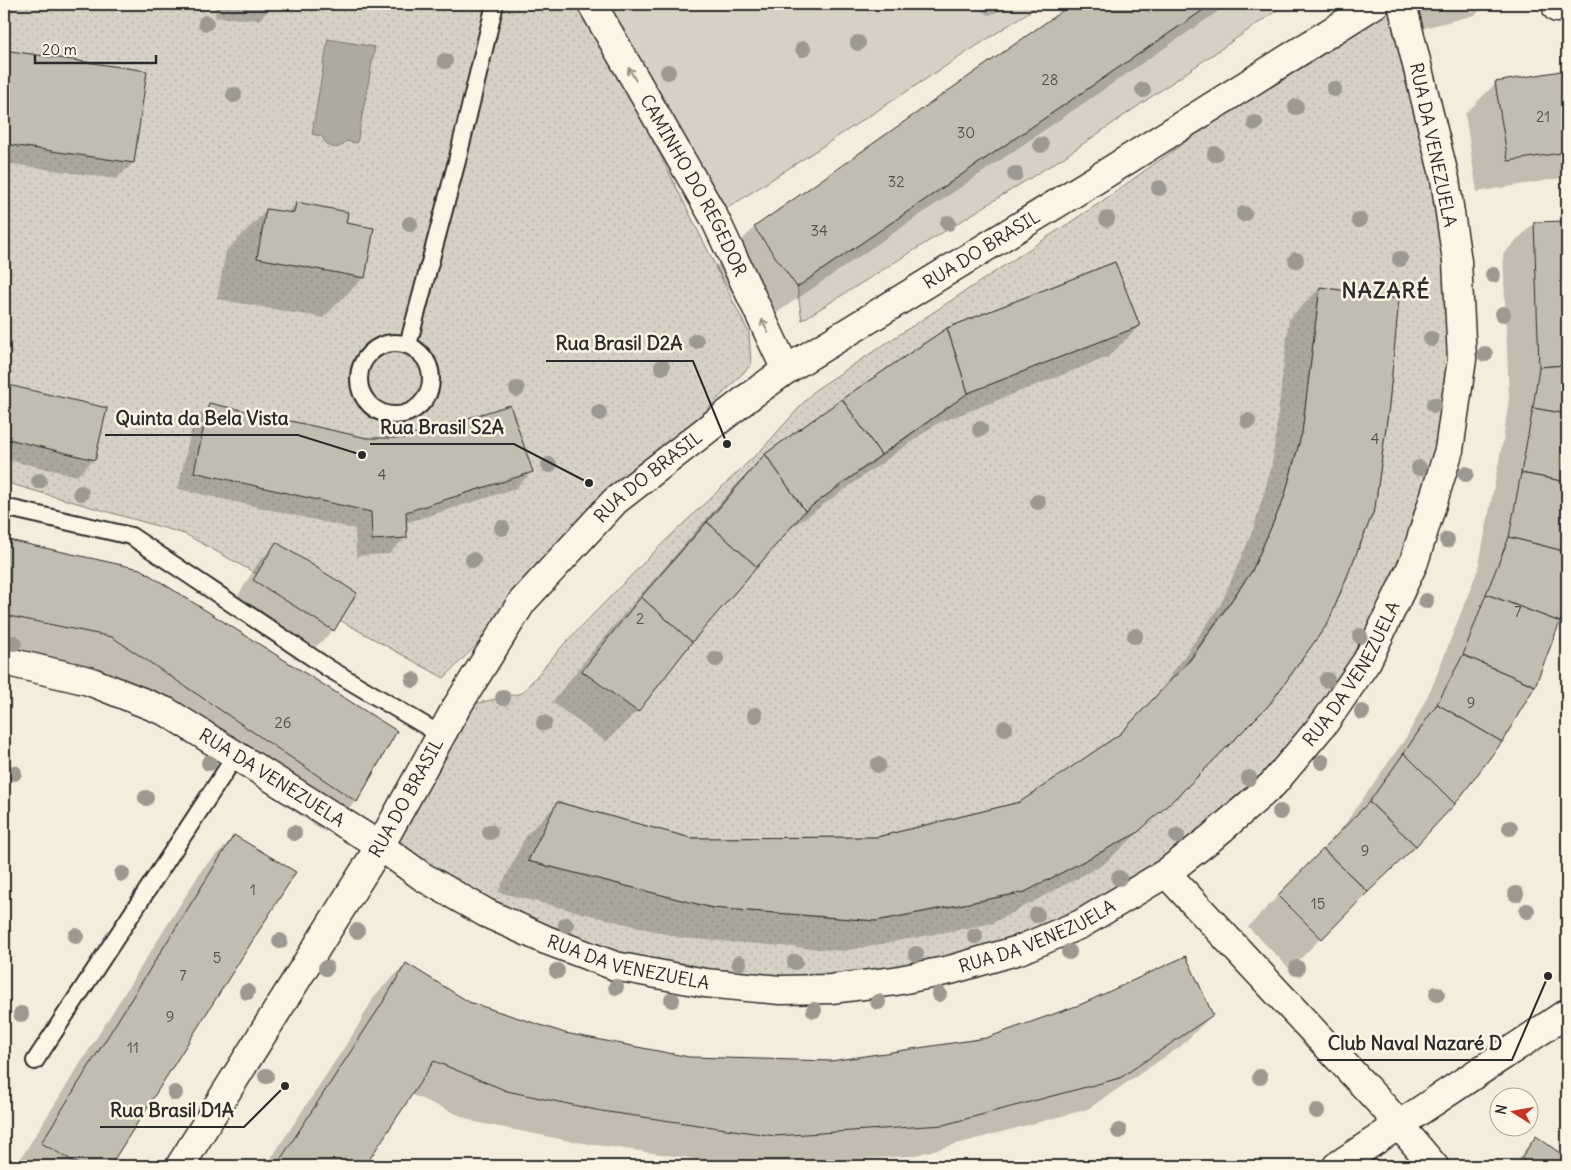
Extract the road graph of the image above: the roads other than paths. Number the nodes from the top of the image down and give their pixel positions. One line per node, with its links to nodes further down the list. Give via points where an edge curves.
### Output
1 (495, 4): 5 (lane)
2 (592, 4): 6 (street, CAMINHO DO REGEDOR, one-way to 2, via 714,217)
3 (1375, 4): 6 (street, RUA DO BRASIL)
4 (1402, 4): 12 (street, RUA DA VENEZUELA, via 1444,179 1457,261 1462,358 1449,450 1414,562 1367,661 1325,722 1273,784)
5 (408, 345): 5 (lane, via 426,359 431,382 428,394 411,412 387,414 366,400 359,377 361,366 367,356 380,346 397,342)
6 (786, 370): 9 (street, RUA DO BRASIL, via 615,500 522,602)
7 (4, 507): 9 (lane, via 131,536 328,668)
8 (4, 661): 10 (street, RUA DA VENEZUELA, via 89,680 167,712)
9 (441, 735): 11 (street, RUA DO BRASIL)
10 (236, 755): 11 (street, RUA DA VENEZUELA); 14 (lane)
11 (380, 846): 12 (street, RUA DA VENEZUELA, via 423,877 486,913 615,966 705,983 780,990 831,989 895,981 950,970 1019,950 1081,924); 16 (street, RUA DO BRASIL)
12 (1166, 873): 15 (street)
13 (1567, 1013): 15 (street)
14 (35, 1061)
15 (1400, 1125): 17 (street); 18 (street)
16 (180, 1166)
17 (1337, 1166)
18 (1434, 1166)

